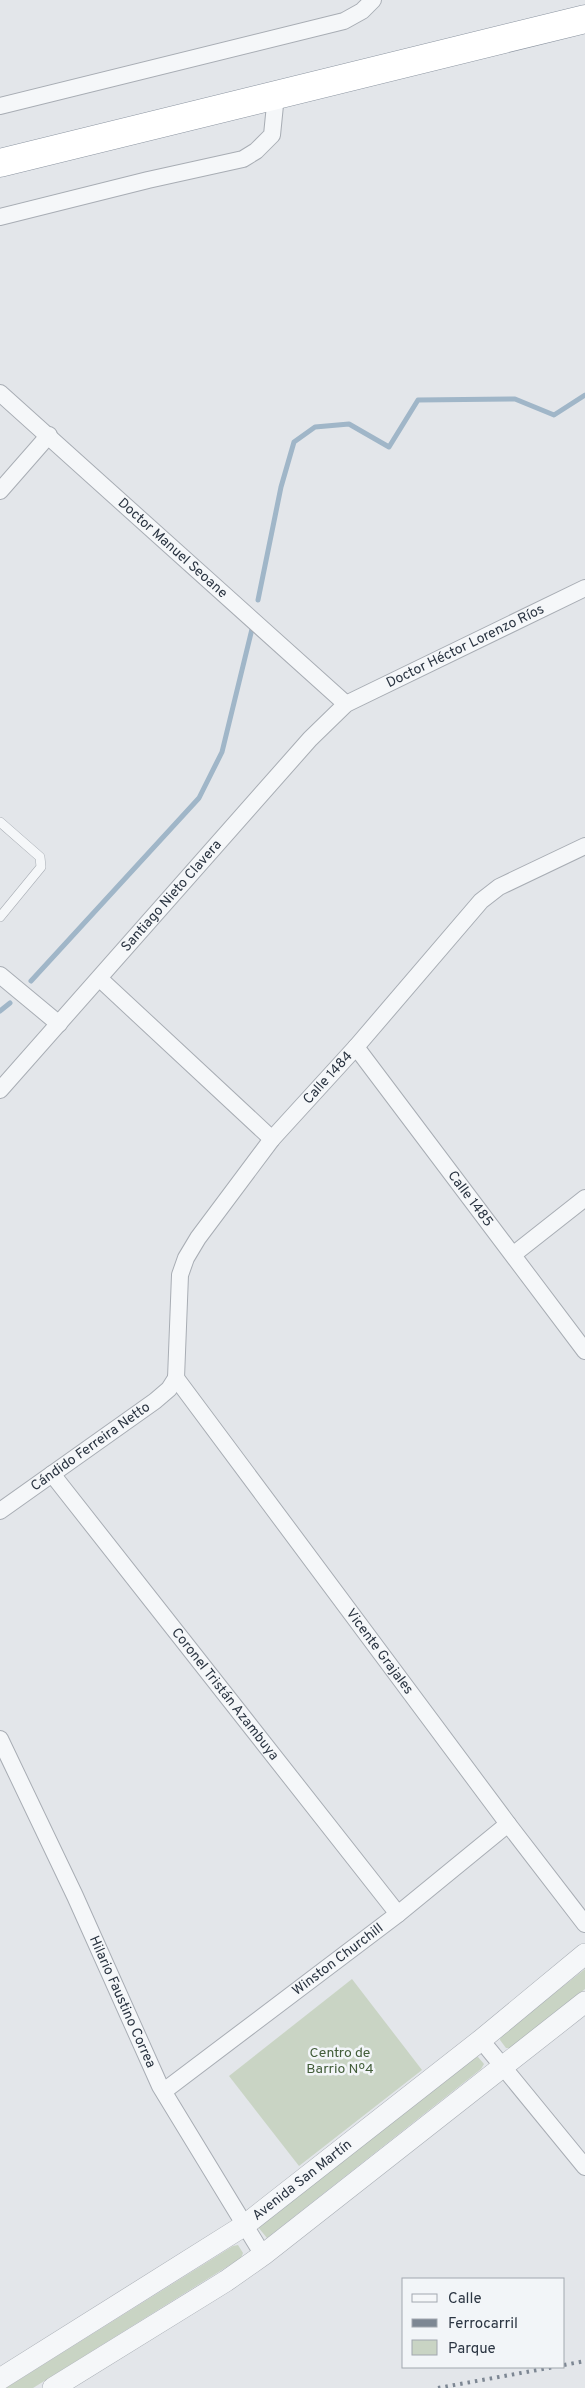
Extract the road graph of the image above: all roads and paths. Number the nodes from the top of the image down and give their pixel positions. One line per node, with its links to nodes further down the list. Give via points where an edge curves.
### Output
1 (373, 0): 4 (street, via 362,12 344,21)
2 (585, 19): 3 (highway)
3 (276, 95): 5 (highway); 6 (street, via 272,135 243,159)
4 (0, 106)
5 (0, 163)
6 (0, 217)
7 (0, 393): 8 (street, Doctor Manuel Seoane)
8 (49, 435): 9 (street); 11 (street, Doctor Manuel Seoane)
9 (0, 491)
10 (585, 588): 11 (street, Doctor Héctor Lorenzo Ríos)
11 (346, 704): 16 (street, Santiago Nieto Clavera, via 310,739)
12 (0, 822): 14 (lane, via 40,856 41,867)
13 (585, 846): 18 (street, Calle 1484, via 499,887 481,901)
14 (0, 917)
15 (0, 975): 17 (street)
16 (100, 979): 17 (street, Santiago Nieto Clavera); 20 (street)
17 (59, 1024): 19 (street, Santiago Nieto Clavera)
18 (356, 1047): 20 (street, Calle 1484); 22 (street, Calle 1485)
19 (0, 1090)
20 (272, 1139): 24 (street, Calle 1484, via 186,1258 180,1275)
21 (585, 1198): 22 (street)
22 (514, 1254): 23 (street, Calle 1485)
23 (585, 1351)
24 (176, 1378): 25 (street, Cándido Ferreira Netto, via 155,1401); 28 (street, Vicente Grajales)
25 (52, 1474): 26 (street, Cándido Ferreira Netto); 29 (street, Coronel Tristán Azambuya)
26 (0, 1511)
27 (0, 1738): 35 (street, Hilario Faustino Correa)
28 (508, 1824): 29 (street, Winston Churchill); 30 (street, Vicente Grajales)
29 (398, 1914): 35 (street, Winston Churchill)
30 (585, 1924)
31 (585, 1954): 33 (street, Avenida San Martín)
32 (585, 2002): 34 (street)
33 (481, 2040): 34 (street); 37 (street, Avenida San Martín)
34 (503, 2067): 36 (street); 38 (street)
35 (164, 2091): 37 (street, Hilario Faustino Correa)
36 (585, 2167)
37 (245, 2225): 38 (street, Hilario Faustino Correa); 39 (street, Avenida San Martín)
38 (264, 2255): 40 (street)
39 (0, 2379)
40 (53, 2388)

